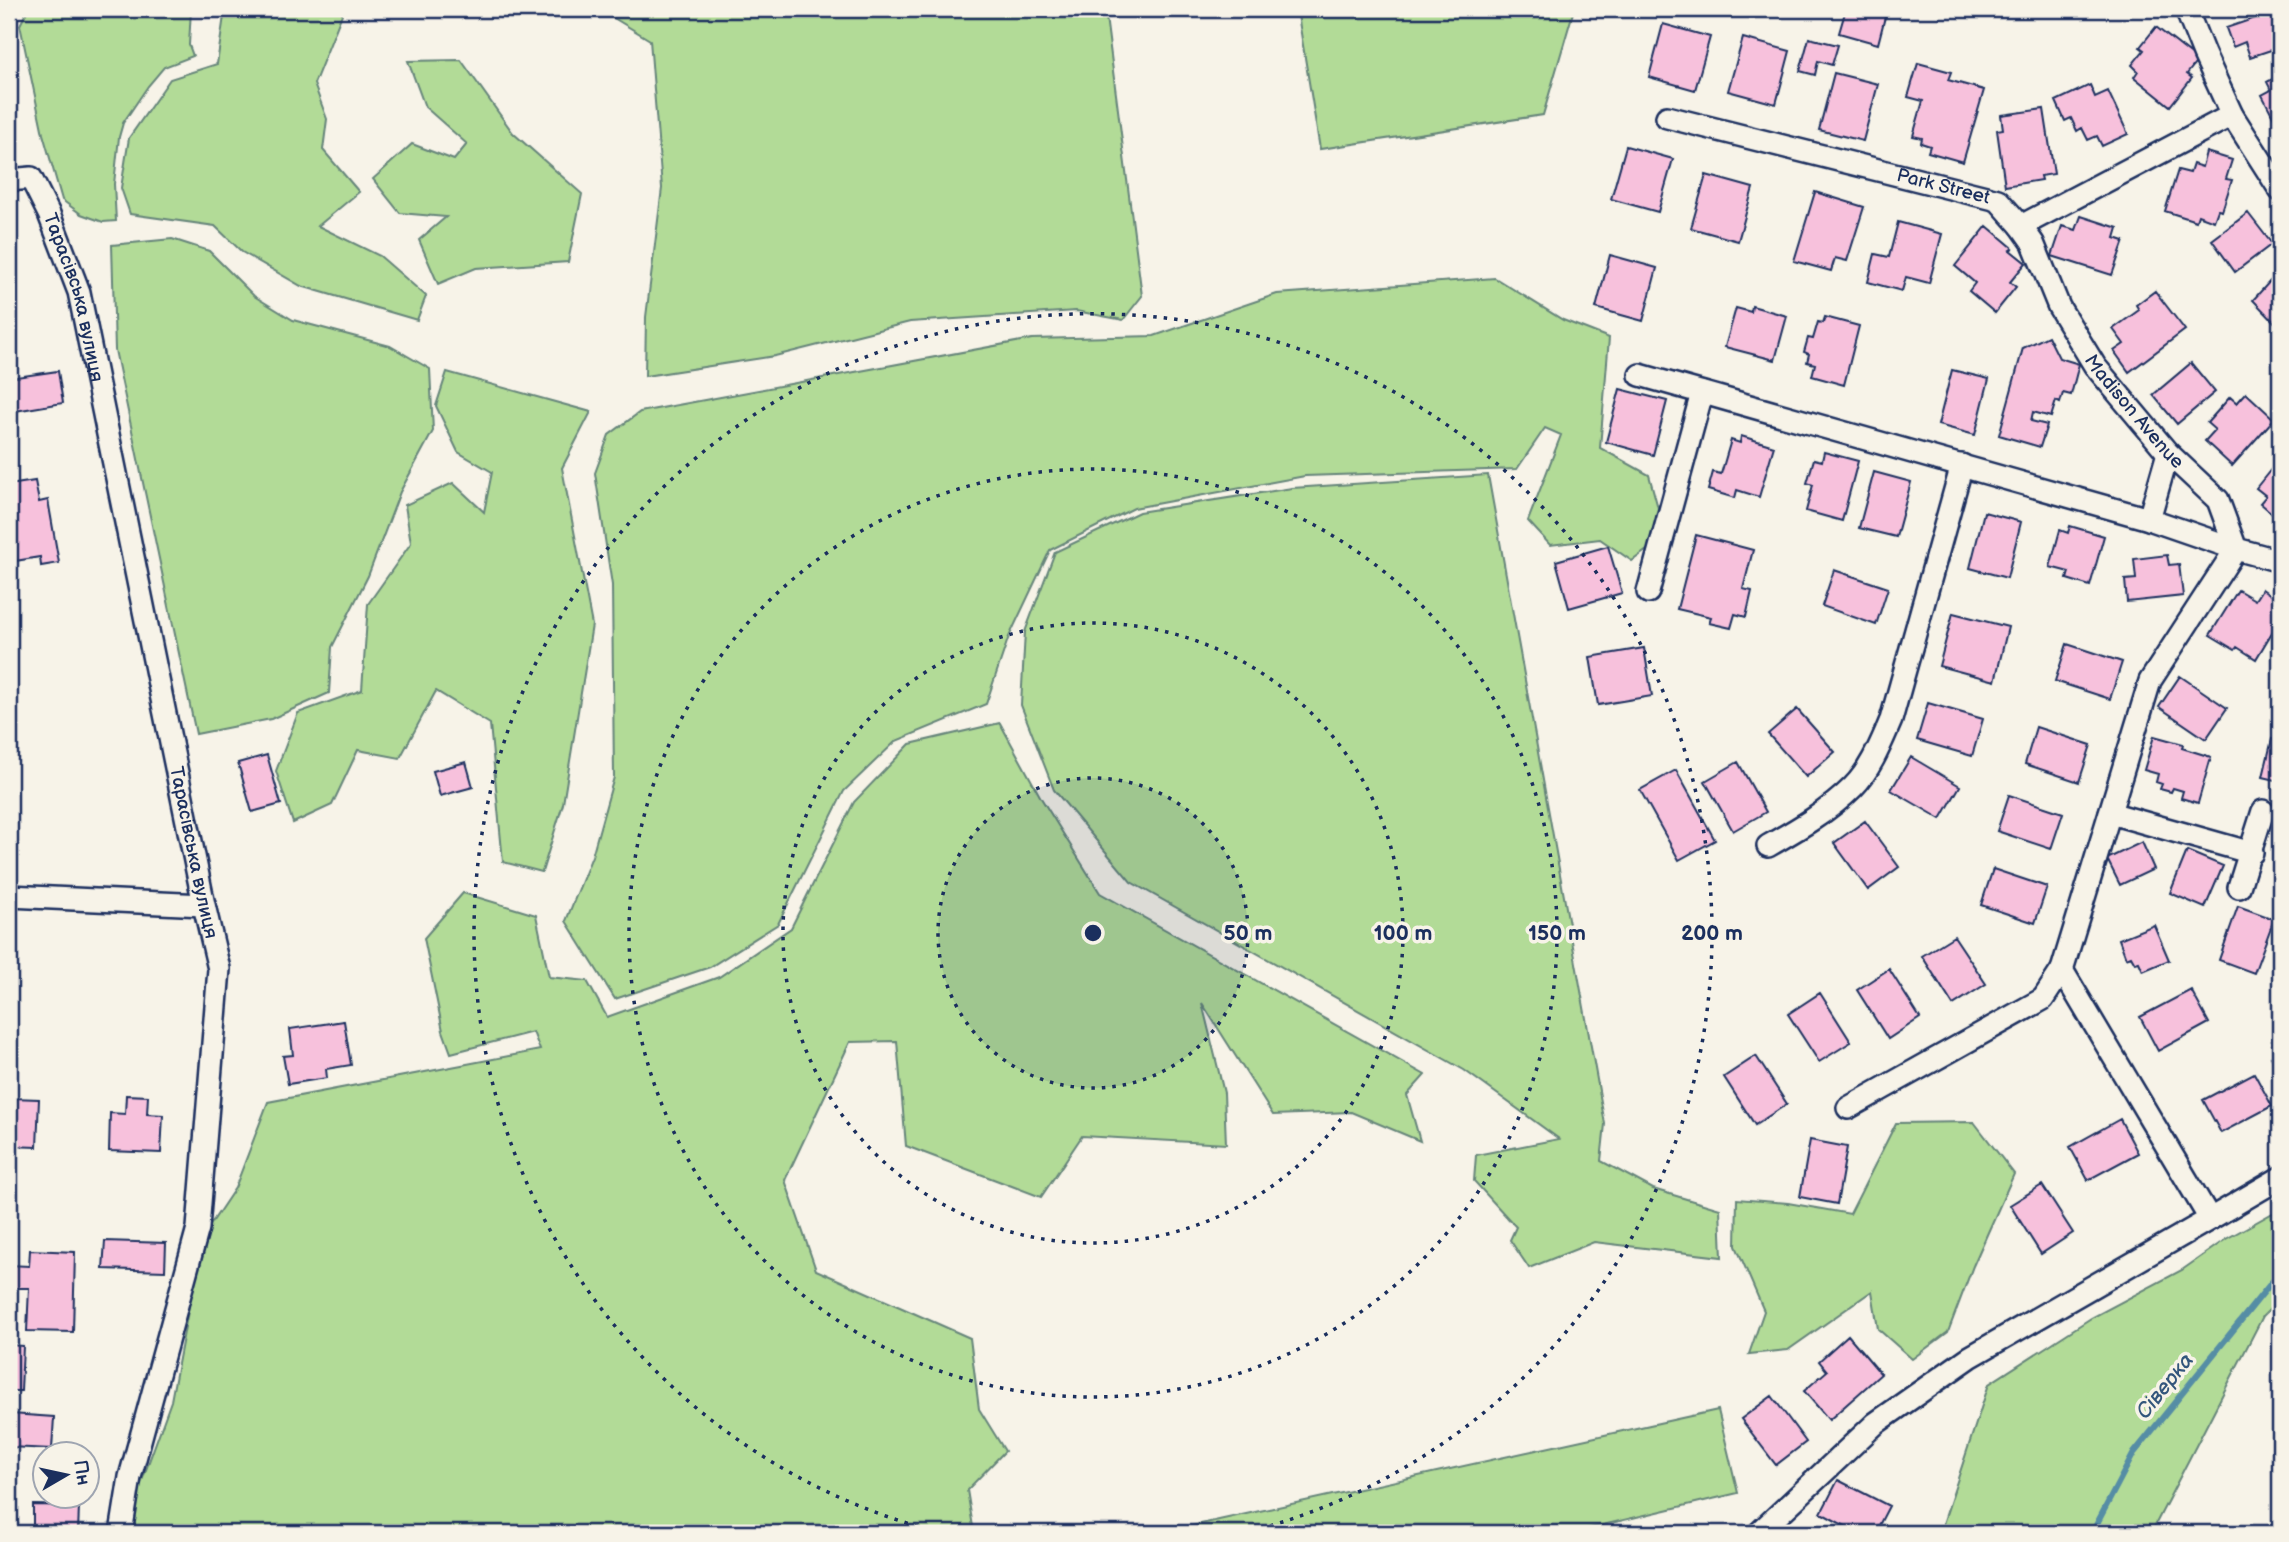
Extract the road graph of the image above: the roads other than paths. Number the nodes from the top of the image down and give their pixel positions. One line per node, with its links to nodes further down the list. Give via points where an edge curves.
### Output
1 (2186, 9): 2 (street)
2 (2232, 115): 5 (street); 6 (street)
3 (1667, 117): 6 (street, Park Street, via 1998,200)
4 (9, 180): 21 (street, Тарасівська вулиця, via 31,178 79,292)
5 (2280, 190)
6 (2021, 226): 9 (street, Madison Avenue, via 2033,243 2059,307 2095,366)
7 (1640, 375): 8 (street)
8 (1702, 393): 10 (street); 14 (street)
9 (2168, 453): 11 (street); 12 (street, Madison Avenue, via 2218,500)
10 (1962, 465): 11 (street); 17 (street, via 1891,720 1873,758 1854,786 1802,827)
11 (2149, 519): 12 (street)
12 (2236, 549): 13 (street); 16 (street, via 2150,681)
13 (2280, 561)
14 (1648, 592)
15 (2263, 811): 18 (street)
16 (2109, 813): 18 (street); 22 (street)
17 (1768, 846)
18 (2252, 853): 19 (street)
19 (2239, 887)
20 (9, 896): 21 (street)
21 (204, 905): 26 (street, Тарасівська вулиця, via 219,969 198,1228 130,1477)
22 (2063, 970): 23 (street, via 2043,999); 25 (street)
23 (1848, 1108)
24 (2280, 1178): 25 (street)
25 (2210, 1219): 27 (street, via 1970,1357 1886,1415)
26 (121, 1533)
27 (1759, 1533)

